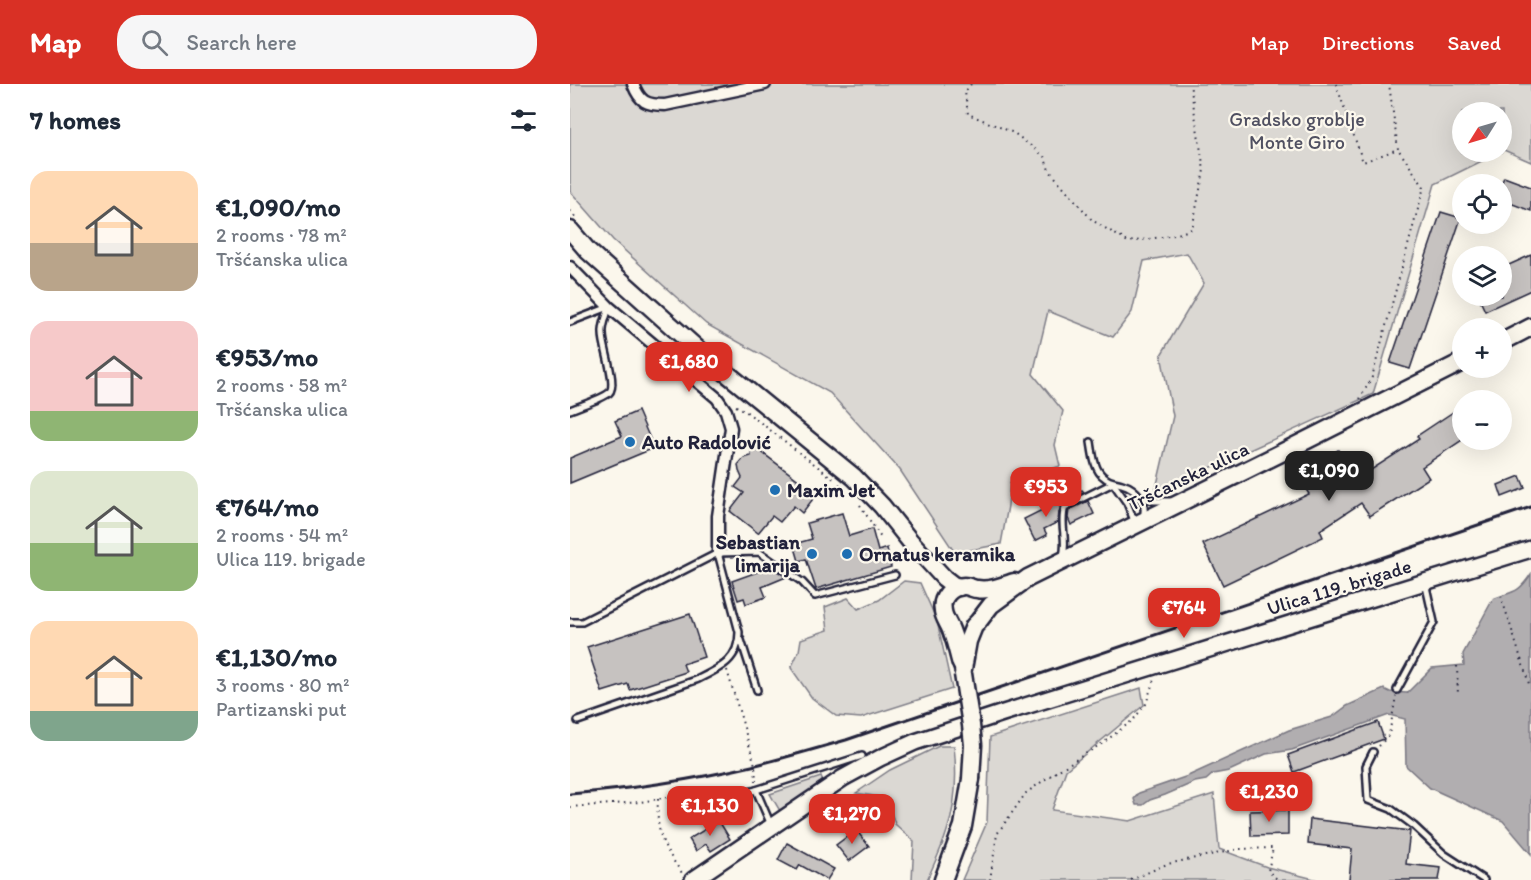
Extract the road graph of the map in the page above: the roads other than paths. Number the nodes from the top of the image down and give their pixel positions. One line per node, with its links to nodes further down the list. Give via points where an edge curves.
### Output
1 (633, 84): 2 (street, via 638,97 651,105 665,105)
2 (765, 84)
3 (570, 230): 16 (main road, via 703,354 854,477)
4 (570, 267): 5 (street)
5 (609, 307): 6 (lane); 10 (lane, via 602,332 612,389); 18 (street, via 717,398 726,411 731,428 718,516)
6 (570, 322)
7 (1531, 327): 8 (main road)
8 (1512, 337)
9 (1452, 367): 14 (main road, Tršćanska ulica)
10 (570, 410)
11 (1091, 442): 12 (lane, via 1098,471)
12 (1113, 483): 13 (lane, via 1127,486); 15 (lane, via 1127,502); 19 (lane, via 1065,507 1065,548)
13 (1140, 497): 14 (lane, via 1154,501); 15 (lane, via 1145,511)
14 (1187, 500): 15 (main road, Tršćanska ulica)
15 (1136, 525): 19 (main road, Tršćanska ulica)
16 (910, 541): 23 (main road, via 944,578); 24 (main road)
17 (1531, 549): 22 (main road, Ulica 119. brigade)
18 (718, 553): 20 (lane, via 759,552 815,596); 26 (lane, via 582,622); 27 (lane)
19 (1059, 563): 21 (main road, Tršćanska ulica)
20 (895, 575)
21 (1028, 578): 23 (main road, via 988,589); 25 (main road, via 998,599)
22 (1425, 582): 30 (lane, via 1434,622); 35 (main road, Ulica 119. brigade, via 952,728 897,749)
23 (967, 588): 24 (main road, via 948,592); 25 (main road, via 981,595 984,603)
24 (944, 613): 25 (main road, via 956,627 966,628); 28 (main road)
25 (979, 620): 28 (main road, via 968,641)
26 (570, 622)
27 (739, 632): 29 (lane); 31 (lane, via 734,655 712,672)
28 (963, 671): 40 (main road, bridge, via 973,745 971,779 963,826)
29 (757, 690)
30 (1397, 690)
31 (578, 721)
32 (1373, 752): 41 (lane, via 1366,766 1368,800 1391,809 1444,854)
33 (862, 756): 34 (lane)
34 (833, 765): 35 (lane); 36 (lane)
35 (843, 778): 38 (main road, Ulica 119. brigade)
36 (756, 790): 37 (lane); 38 (lane)
37 (726, 798)
38 (772, 826): 39 (main road, Ulica 119. brigade)
39 (693, 880)
40 (943, 880)
41 (1484, 880)

